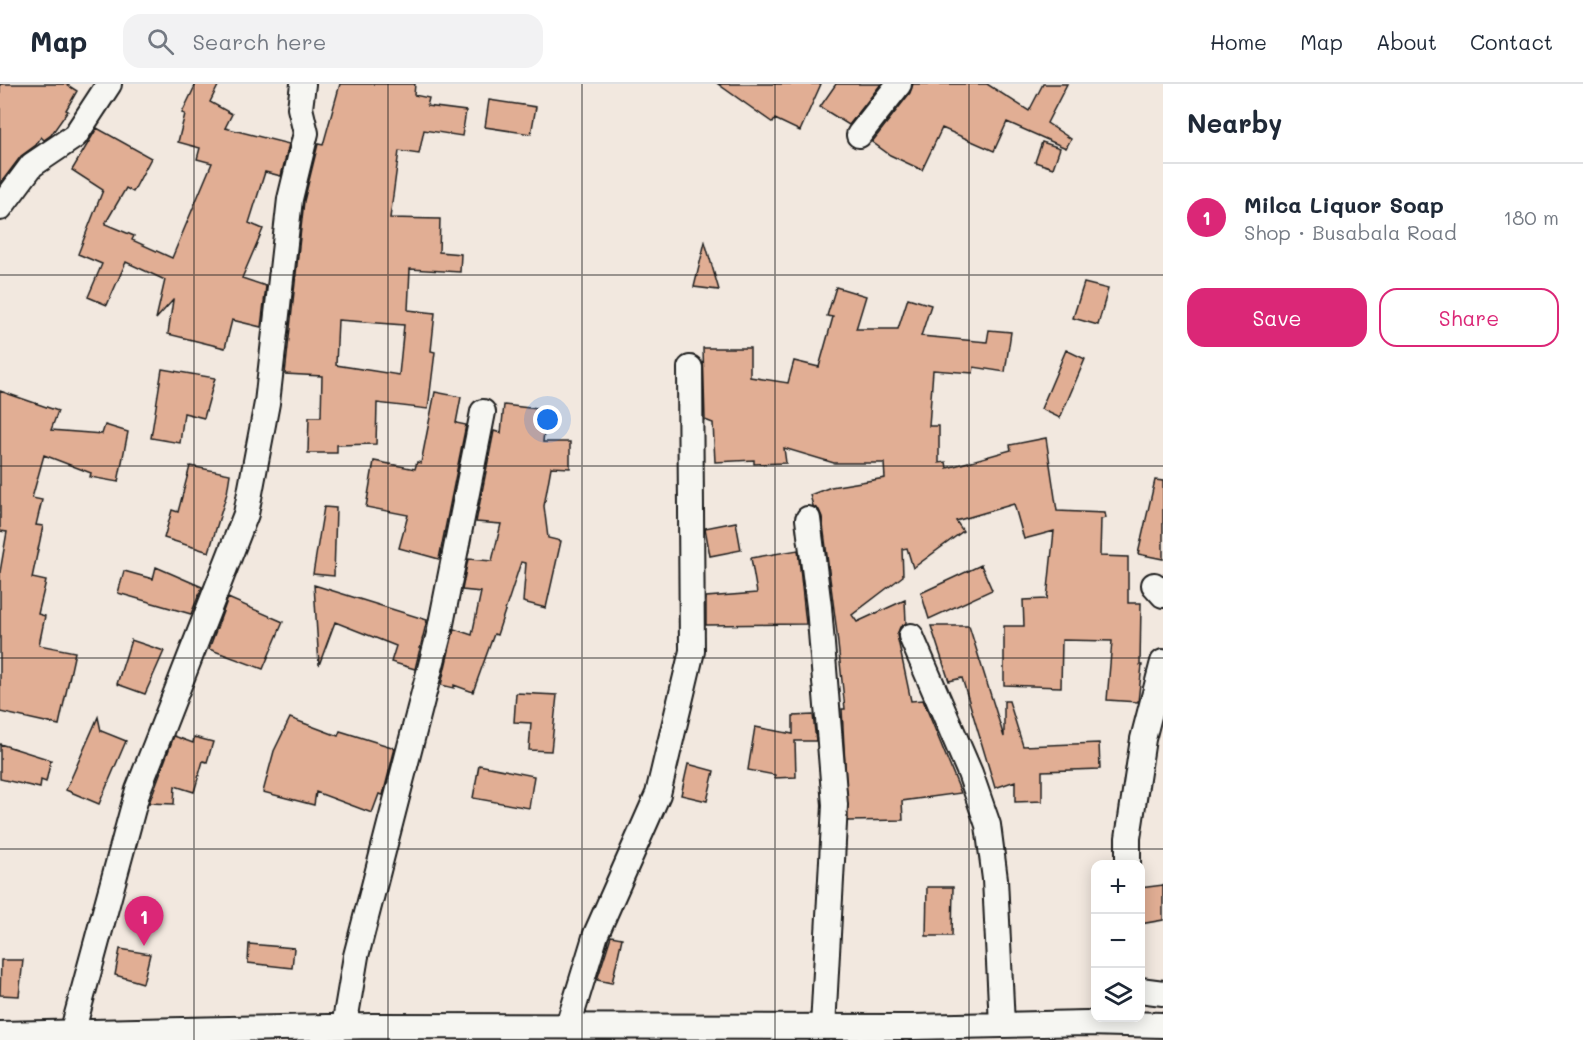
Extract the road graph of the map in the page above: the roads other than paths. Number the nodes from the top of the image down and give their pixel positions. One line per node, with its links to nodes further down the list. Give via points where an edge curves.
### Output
1 (109, 84): 5 (street, via 75,136 32,165)
2 (303, 84): 20 (street, via 300,108 306,133 290,199 267,403 246,514 138,790)
3 (899, 84): 4 (street)
4 (859, 135)
5 (0, 208)
6 (690, 368): 16 (street, via 692,651 658,794 596,934)
7 (483, 412): 17 (street, via 439,633 356,956)
8 (808, 519): 18 (street, via 835,805)
9 (911, 636): 14 (street, via 988,825 995,879)
10 (1163, 662): 11 (street, via 1143,739)
11 (1128, 860)
12 (1145, 991): 13 (street)
13 (1163, 993)
14 (1002, 1025): 18 (street); 19 (street)
15 (1163, 1025): 19 (street)
16 (568, 1026): 21 (street); 22 (street)
17 (344, 1027): 20 (street); 21 (street)
18 (823, 1027): 23 (street)
19 (1087, 1031)
20 (72, 1033): 24 (street)
21 (372, 1033)
22 (594, 1033): 23 (street)
23 (708, 1033)
24 (0, 1034)

